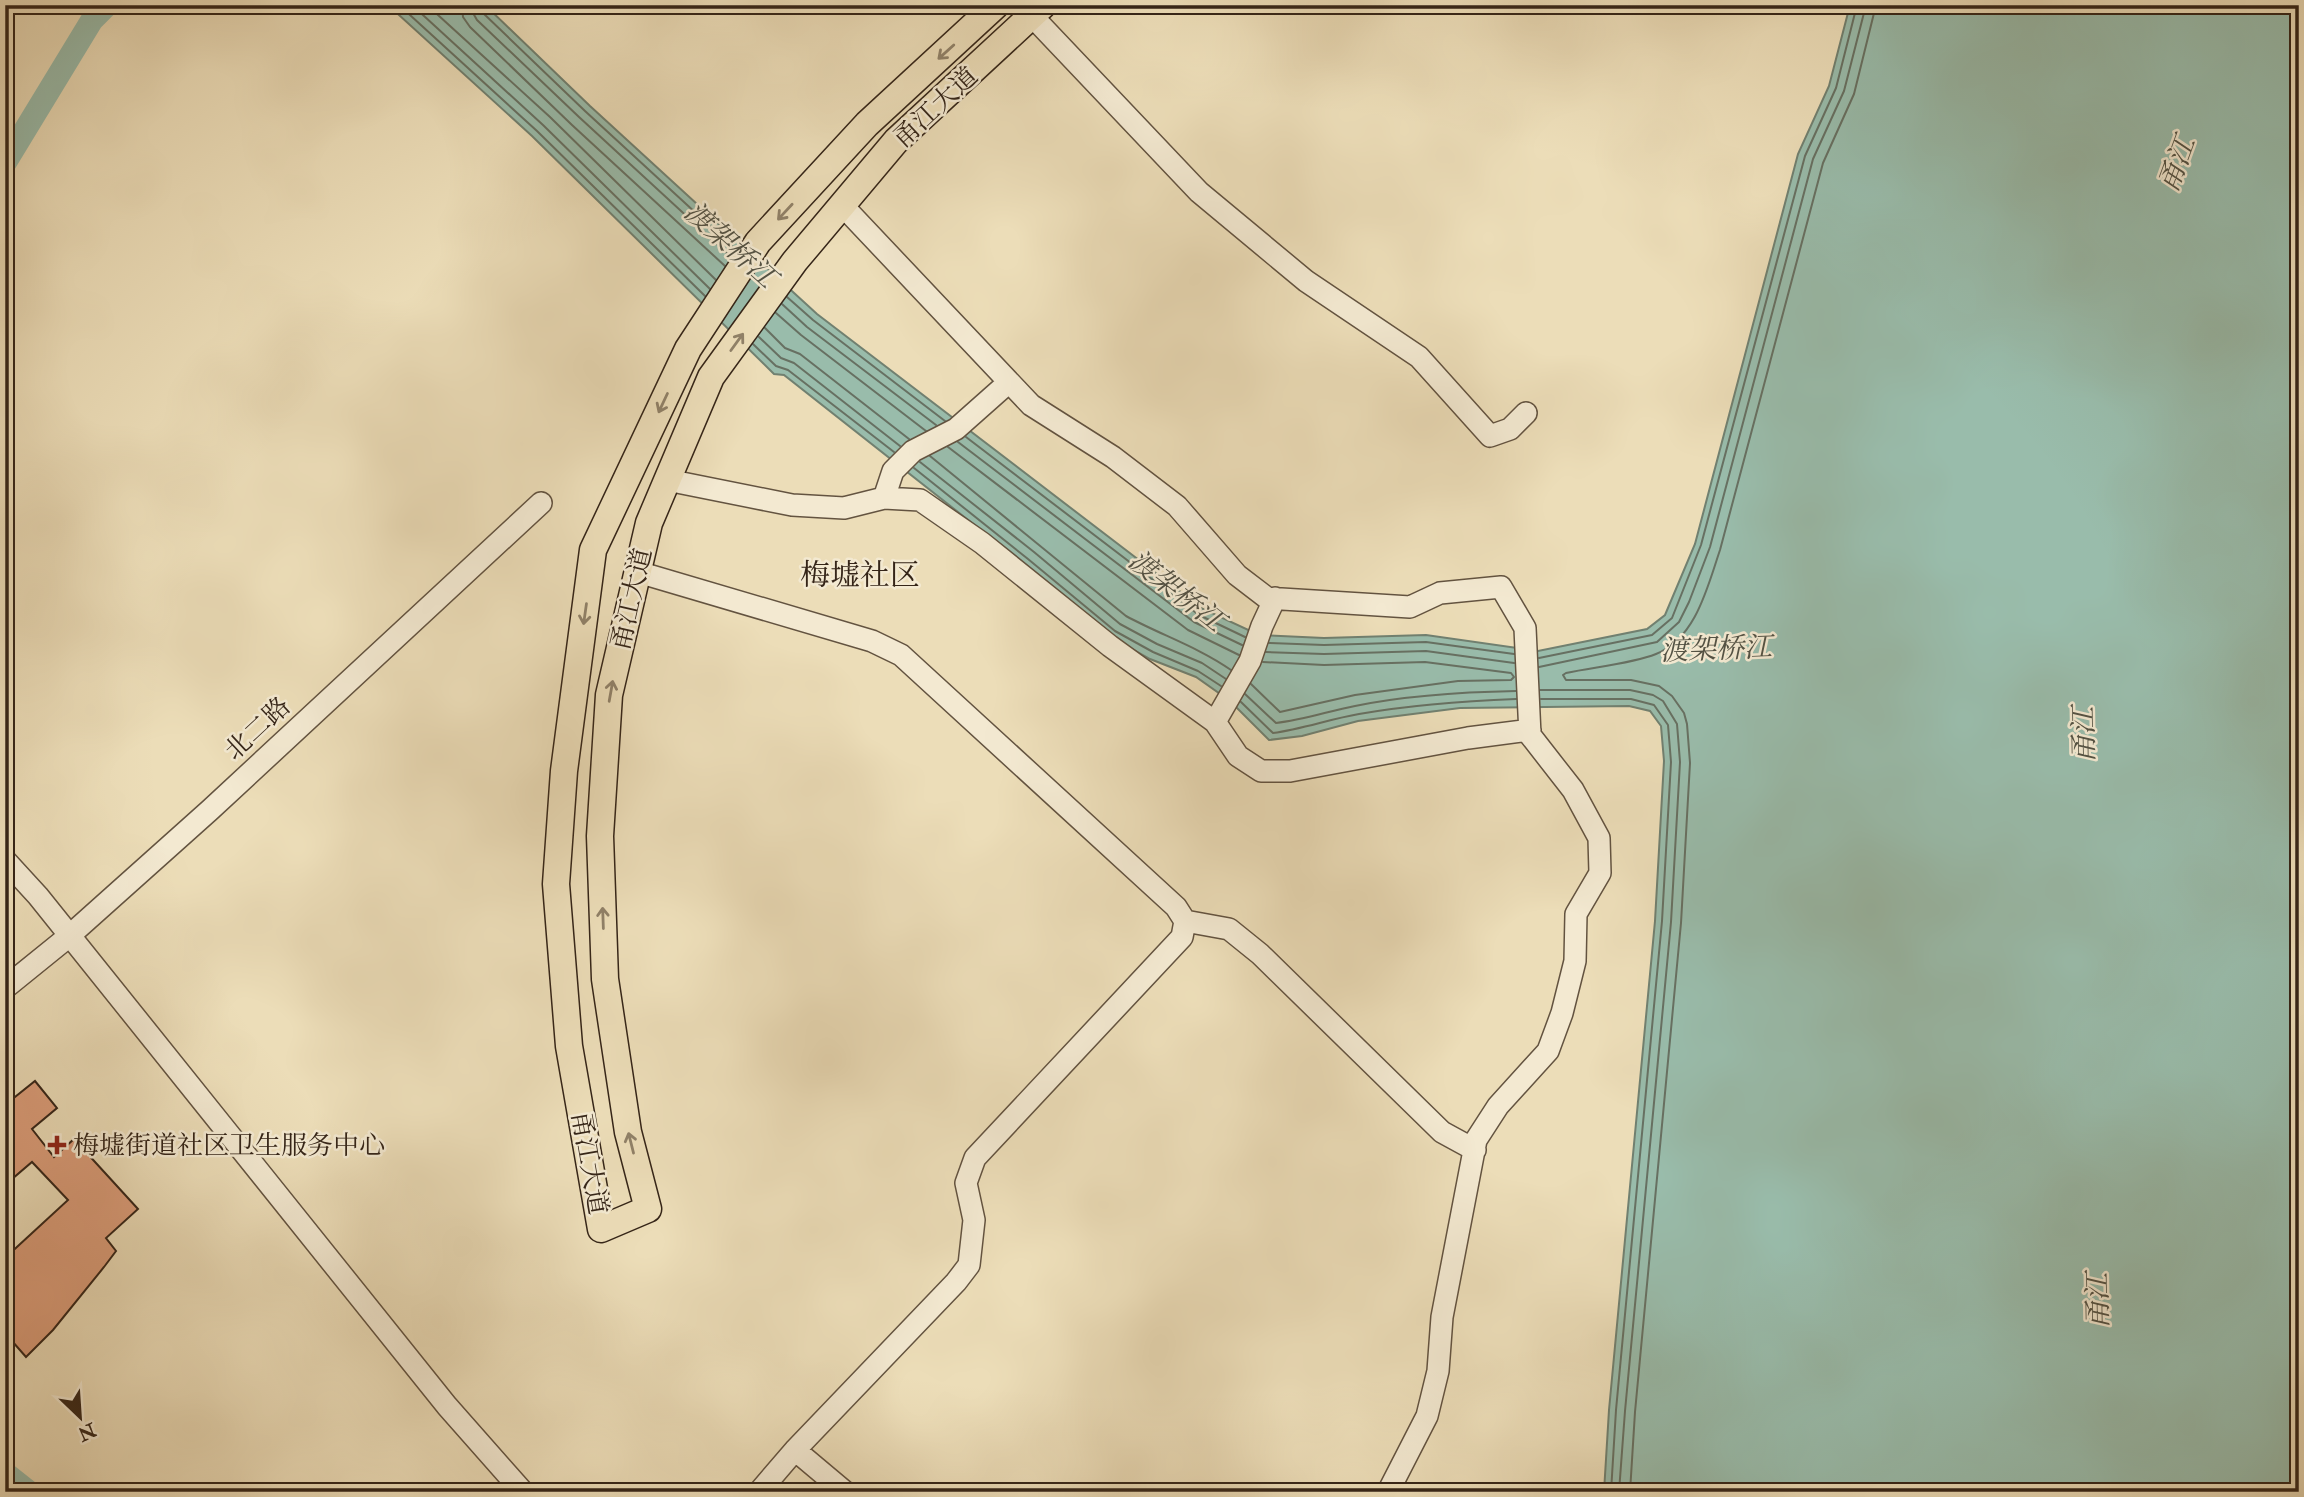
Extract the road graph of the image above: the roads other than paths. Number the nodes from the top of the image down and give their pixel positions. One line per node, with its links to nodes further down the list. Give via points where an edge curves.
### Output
1 (996, 5): 9 (main road, 甬江大道, one-way to 9, via 867,124 758,242 688,349 593,550 564,771 556,884 569,1046 601,1229 648,1209 628,1132 605,979 600,836 609,695)
2 (1038, 10): 3 (main road, 甬江大道, via 896,141); 5 (street, via 1199,192 1306,281 1419,357 1490,436 1510,429)
3 (842, 205): 4 (street); 6 (main road, 甬江大道, one-way to 3, via 711,377)
4 (1009, 382): 7 (street, via 956,429 913,452 893,471); 10 (street, via 1031,405 1177,506 1237,575 1267,598)
5 (1526, 413)
6 (667, 480): 7 (street, via 792,505 844,508); 9 (main road, 甬江大道, via 649,523)
7 (884, 498): 11 (street, via 920,500)
8 (541, 503): 15 (street, 北二路)
9 (638, 572): 14 (street, via 872,641 901,655)
10 (1275, 598): 11 (street, via 1250,661); 12 (street, via 1410,607 1440,593 1501,587 1524,628)
11 (1215, 722): 12 (street, via 1238,756 1261,771 1290,771)
12 (1530, 722): 17 (street, via 1530,735 1573,790 1599,838 1600,873 1576,914 1575,961 1548,1051 1498,1106 1476,1140)
13 (5, 860): 15 (street)
14 (1185, 921): 17 (street, via 1229,929 1442,1132); 18 (street, via 1182,937 975,1158 966,1183 974,1220 969,1265)
15 (68, 937): 16 (street, 北二路); 19 (street, via 447,1406)
16 (5, 988)
17 (1475, 1150): 22 (street, via 1427,1416)
18 (795, 1450): 20 (street); 21 (street)
19 (523, 1492)
20 (758, 1492)
21 (845, 1492)
22 (1388, 1492)

